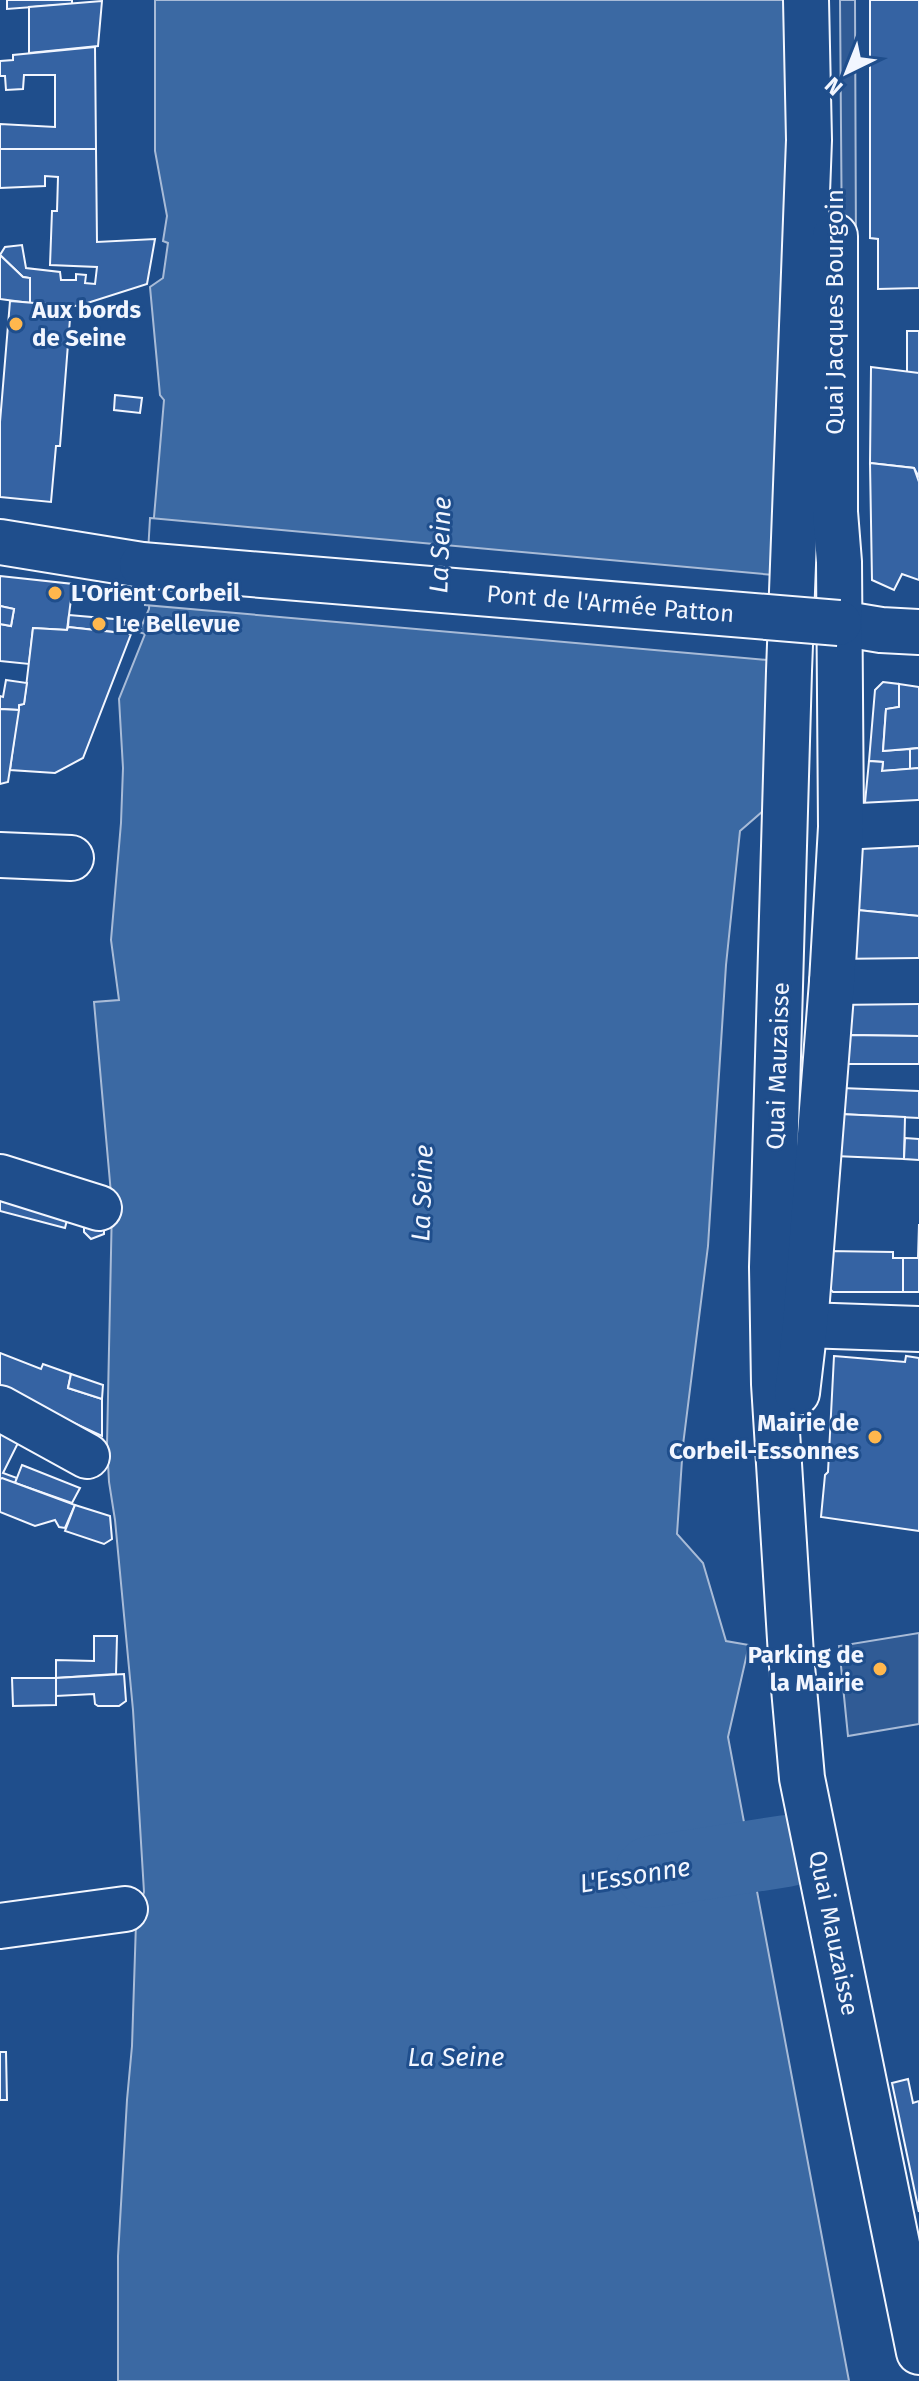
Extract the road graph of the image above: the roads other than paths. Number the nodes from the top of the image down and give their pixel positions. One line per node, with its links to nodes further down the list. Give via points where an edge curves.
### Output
1 (806, 0): 4 (main road, Quai Jacques Bourgoin, via 809,140)
2 (834, 0): 5 (main road, Quai Jacques Bourgoin)
3 (0, 542): 5 (main road, Pont de l'Armée Patton, bridge, via 142,565)
4 (793, 620): 19 (main road, Quai Mauzaisse, via 772,1267)
5 (839, 623): 6 (main road, Pont de l'Armée Patton); 8 (main road, Quai Mauzaisse)
6 (919, 632)
7 (919, 823): 8 (main road)
8 (841, 827): 12 (main road, Quai Mauzaisse)
9 (0, 855): 10 (main road)
10 (71, 858)
11 (919, 981): 12 (main road)
12 (832, 982): 15 (main road, Quai Mauzaisse)
13 (0, 1177): 14 (main road)
14 (99, 1208)
15 (805, 1325): 16 (main road); 19 (main road, Quai Mauzaisse)
16 (919, 1329)
17 (0, 1408): 18 (main road)
18 (87, 1456)
19 (784, 1511): 22 (main road, Quai Mauzaisse, via 802,1778)
20 (125, 1909): 21 (main road)
21 (0, 1926)
22 (919, 2352)

